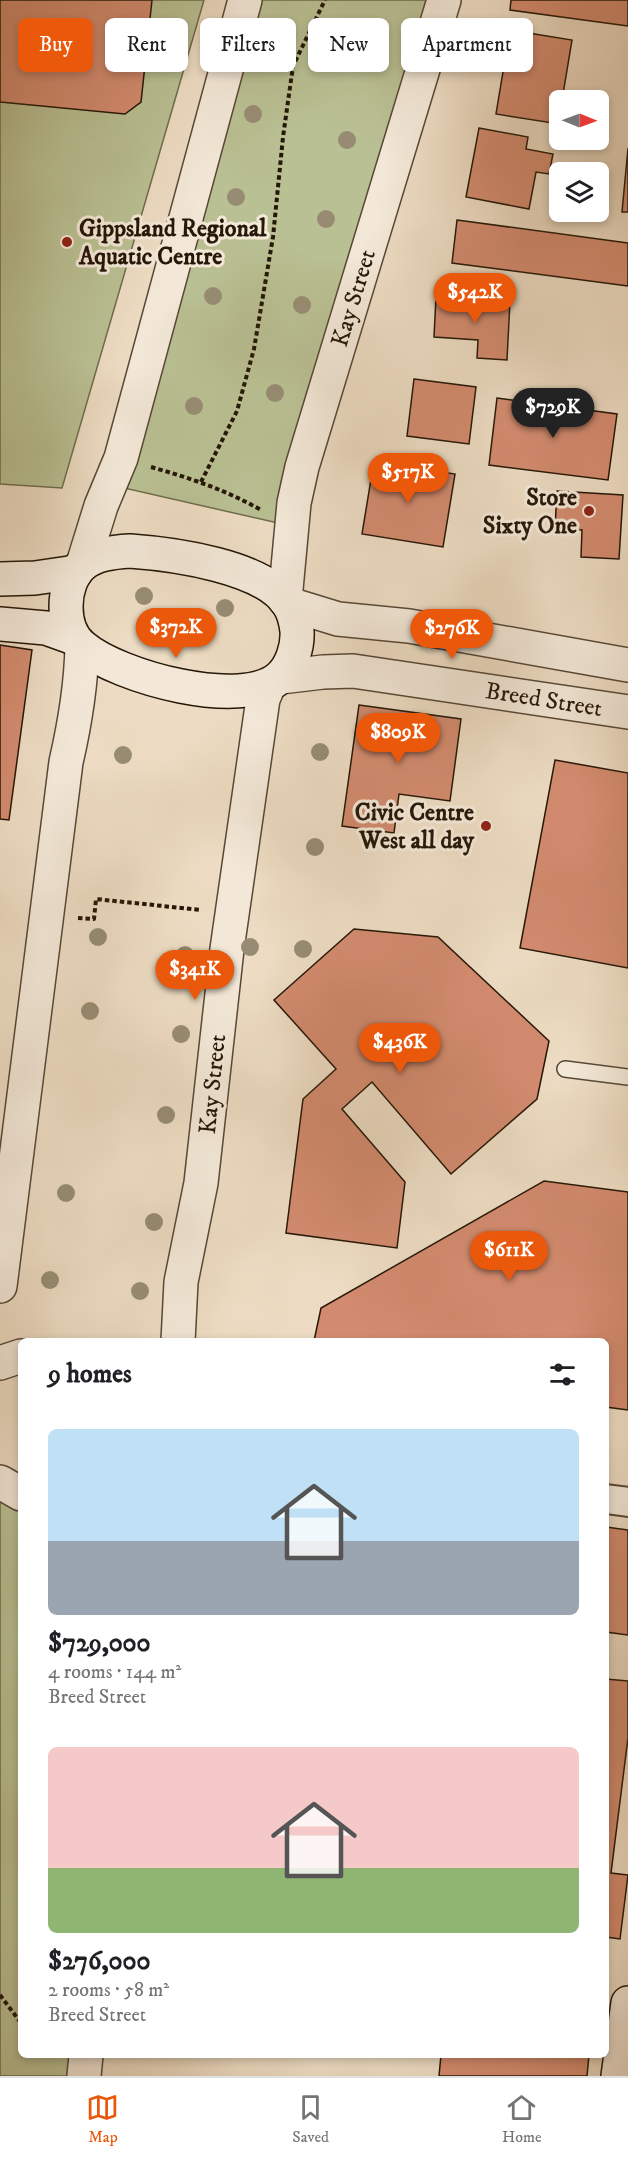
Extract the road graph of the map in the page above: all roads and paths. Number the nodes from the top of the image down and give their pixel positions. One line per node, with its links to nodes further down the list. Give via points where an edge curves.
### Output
1 (245, 0): 4 (street)
2 (325, 0): 5 (path, via 293,66 273,237 254,349 237,411)
3 (444, 0): 6 (street, Kay Street, via 302,467)
4 (121, 458): 5 (path); 7 (street)
5 (201, 482): 6 (path)
6 (291, 526): 9 (street, Kay Street)
7 (80, 568): 8 (street, via 35,578); 9 (street, via 111,552 157,553 247,574); 11 (street, via 71,580 67,599 67,617)
8 (0, 579)
9 (287, 602): 12 (street, Breed Street, via 338,619 409,626); 13 (street, via 296,620 297,638 288,667)
10 (0, 624): 11 (street, via 46,628)
11 (78, 642): 13 (street, via 126,671 192,689 221,691); 16 (street, via 78,699)
12 (628, 664)
13 (275, 681): 14 (street, Breed Street, via 352,671); 15 (street, Kay Street, via 263,699)
14 (628, 712)
15 (233, 914): 16 (path, via 96,899 94,919); 20 (street, Kay Street, via 201,1183 183,1271)
16 (47, 916): 19 (street)
17 (565, 1069): 18 (lane)
18 (628, 1077)
19 (0, 1286)
20 (178, 1338)
21 (18, 1357): 22 (street)
22 (0, 1363)
23 (0, 1482): 24 (street)
24 (18, 1492)
25 (609, 1499): 26 (street)
26 (628, 1502)
27 (0, 1995): 29 (path)
28 (628, 2003): 32 (street)
29 (18, 2018)
30 (86, 2058): 31 (street)
31 (84, 2076)
32 (618, 2076)

